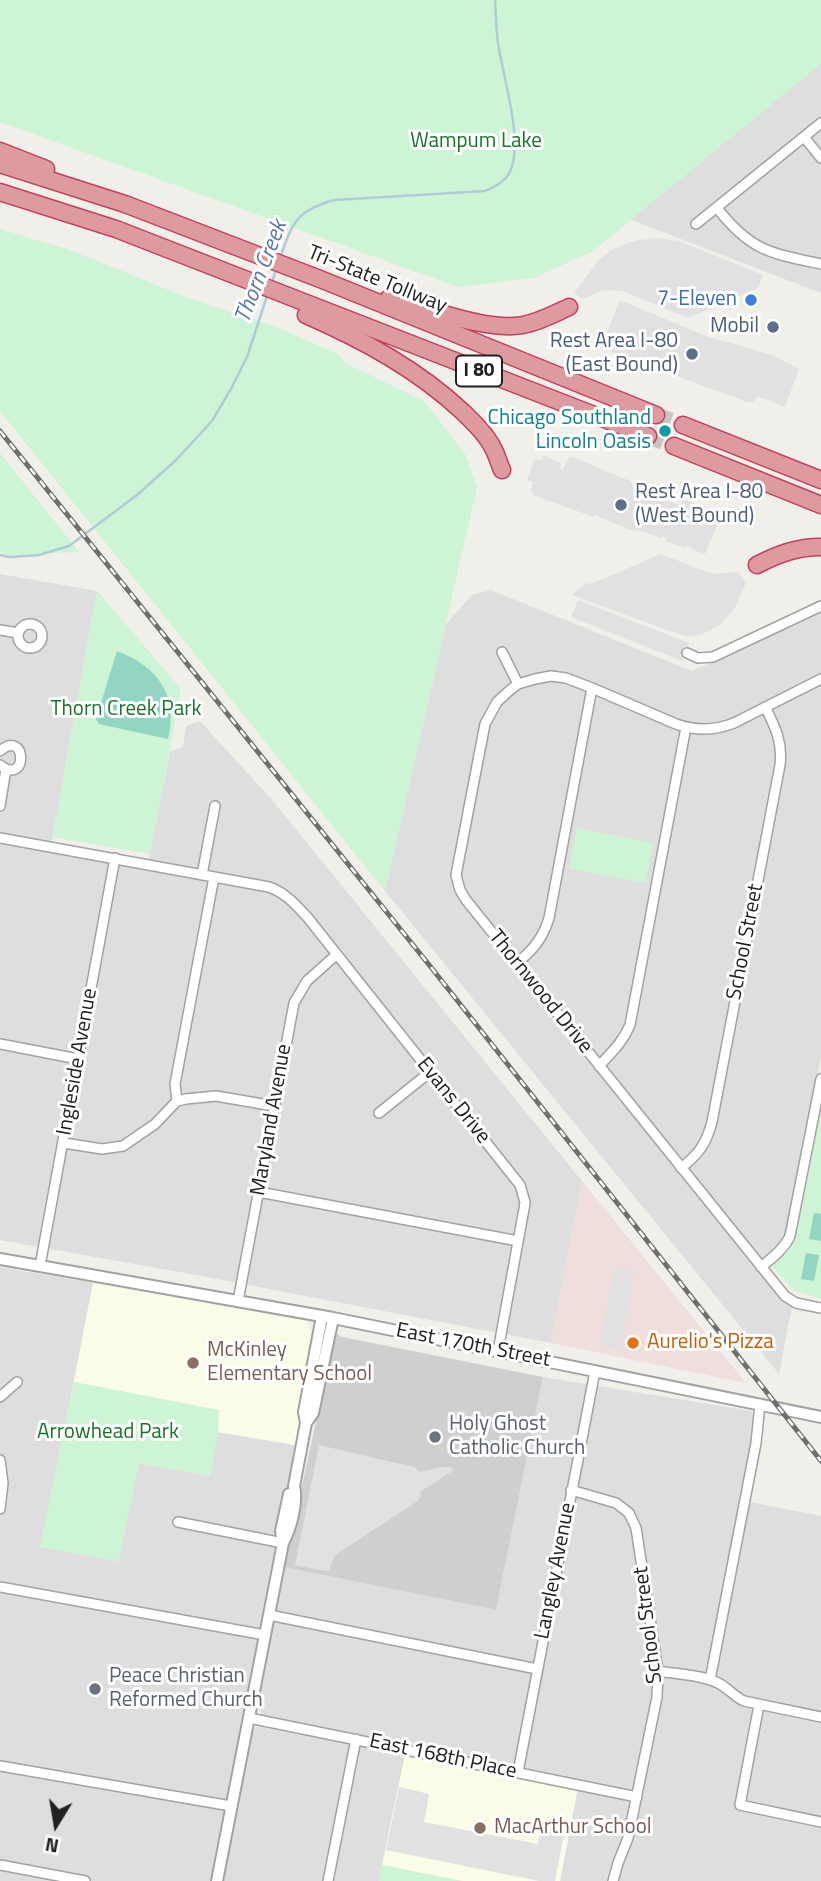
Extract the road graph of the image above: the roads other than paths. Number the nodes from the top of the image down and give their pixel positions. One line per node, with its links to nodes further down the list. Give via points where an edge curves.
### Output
1 (821, 123): 2 (street)
2 (804, 137): 4 (street); 8 (street)
3 (0, 151): 7 (highway)
4 (821, 158)
5 (0, 164): 7 (highway, Tri-State Tollway / I 80)
6 (0, 192): 13 (highway, via 116,229 179,265)
7 (125, 204): 11 (highway, Tri-State Tollway / I 80)
8 (717, 208): 9 (street); 10 (street, via 741,236 758,247)
9 (696, 223)
10 (821, 264)
11 (337, 286): 12 (highway, via 495,325 522,325); 14 (highway, Tri-State Tollway / I 80)
12 (569, 307)
13 (308, 310): 16 (highway, I 80); 18 (highway, via 381,351 447,397 487,439)
14 (656, 415)
15 (682, 425): 19 (highway)
16 (648, 436)
17 (674, 446): 20 (highway)
18 (502, 470)
19 (821, 480)
20 (821, 505)
21 (821, 547): 22 (highway, via 779,554)
22 (757, 565)
23 (821, 606): 27 (street, via 713,657)
24 (0, 630): 25 (street)
25 (18, 633)
26 (502, 652): 29 (street)
27 (687, 653)
28 (821, 679): 31 (street)
29 (519, 684): 30 (street, via 551,676); 42 (street, Thornwood Drive, via 497,702 485,724 456,875 463,895)
30 (592, 688): 32 (street); 42 (street, via 546,929 537,945)
31 (765, 707): 32 (street, via 723,727); 52 (street, School Street, via 780,741 780,765 712,1122 700,1151)
32 (686, 727): 45 (street, via 629,1025 619,1045)
33 (0, 751): 34 (street, via 12,746 22,757 14,769)
34 (3, 767): 35 (street)
35 (0, 806)
36 (215, 806): 39 (street)
37 (0, 838): 38 (street)
38 (115, 858): 39 (street); 44 (street, Ingleside Avenue)
39 (202, 874): 40 (street)
40 (215, 877): 41 (street, Evans Drive, via 275,889 286,896); 48 (street, via 174,1084)
41 (336, 955): 46 (street, Evans Drive); 49 (street, Maryland Avenue, via 297,995)
42 (517, 963): 45 (street, Thornwood Drive)
43 (0, 1044): 44 (street)
44 (78, 1059): 51 (street, Ingleside Avenue)
45 (599, 1066): 52 (street, Thornwood Drive)
46 (430, 1072): 50 (street); 54 (street, Evans Drive, via 520,1185 524,1209)
47 (821, 1079): 57 (street, via 790,1236)
48 (177, 1101): 49 (street, via 216,1096); 51 (street, via 155,1124 122,1146 103,1149)
49 (274, 1106): 53 (street, Maryland Avenue)
50 (379, 1113)
51 (64, 1143): 56 (street, Ingleside Avenue)
52 (681, 1168): 57 (street, Thornwood Drive)
53 (259, 1192): 54 (street); 58 (street, Maryland Avenue)
54 (518, 1241): 61 (street, Evans Drive)
55 (0, 1258): 56 (street, East 170th Street)
56 (40, 1266): 58 (street, East 170th Street)
57 (761, 1267): 59 (street, Thornwood Drive, via 790,1300)
58 (238, 1301): 60 (street, East 170th Street)
59 (821, 1308)
60 (328, 1317): 61 (street, East 170th Street); 71 (street, via 313,1413 306,1423 281,1531)
61 (498, 1351): 62 (street, East 170th Street)
62 (595, 1371): 65 (street, East 170th Street); 68 (street, Langley Avenue)
63 (18, 1382): 64 (street)
64 (0, 1397)
65 (760, 1404): 66 (street, East 170th Street); 77 (street)
66 (821, 1417)
67 (0, 1460): 69 (street)
68 (571, 1490): 75 (street, Langley Avenue); 76 (street, School Street, via 616,1503 629,1513 636,1528)
69 (0, 1509)
70 (178, 1522): 71 (street)
71 (283, 1543): 73 (street)
72 (0, 1587): 74 (street)
73 (269, 1615): 74 (street); 75 (street)
74 (265, 1634): 80 (street)
75 (537, 1668): 83 (street, Langley Avenue)
76 (658, 1671): 77 (street); 84 (street, School Street)
77 (710, 1680): 78 (street, via 736,1698)
78 (759, 1705): 79 (street); 86 (street, via 740,1805)
79 (821, 1717)
80 (249, 1718): 81 (street, East 168th Place); 85 (street)
81 (356, 1739): 83 (street, East 168th Place); 90 (street)
82 (0, 1766): 85 (street)
83 (518, 1772): 84 (street, East 168th Place)
84 (637, 1797): 91 (street, School Street)
85 (231, 1806): 89 (street)
86 (821, 1822)
87 (0, 1866): 88 (street)
88 (85, 1881)
89 (217, 1881)
90 (328, 1881)
91 (613, 1881)

